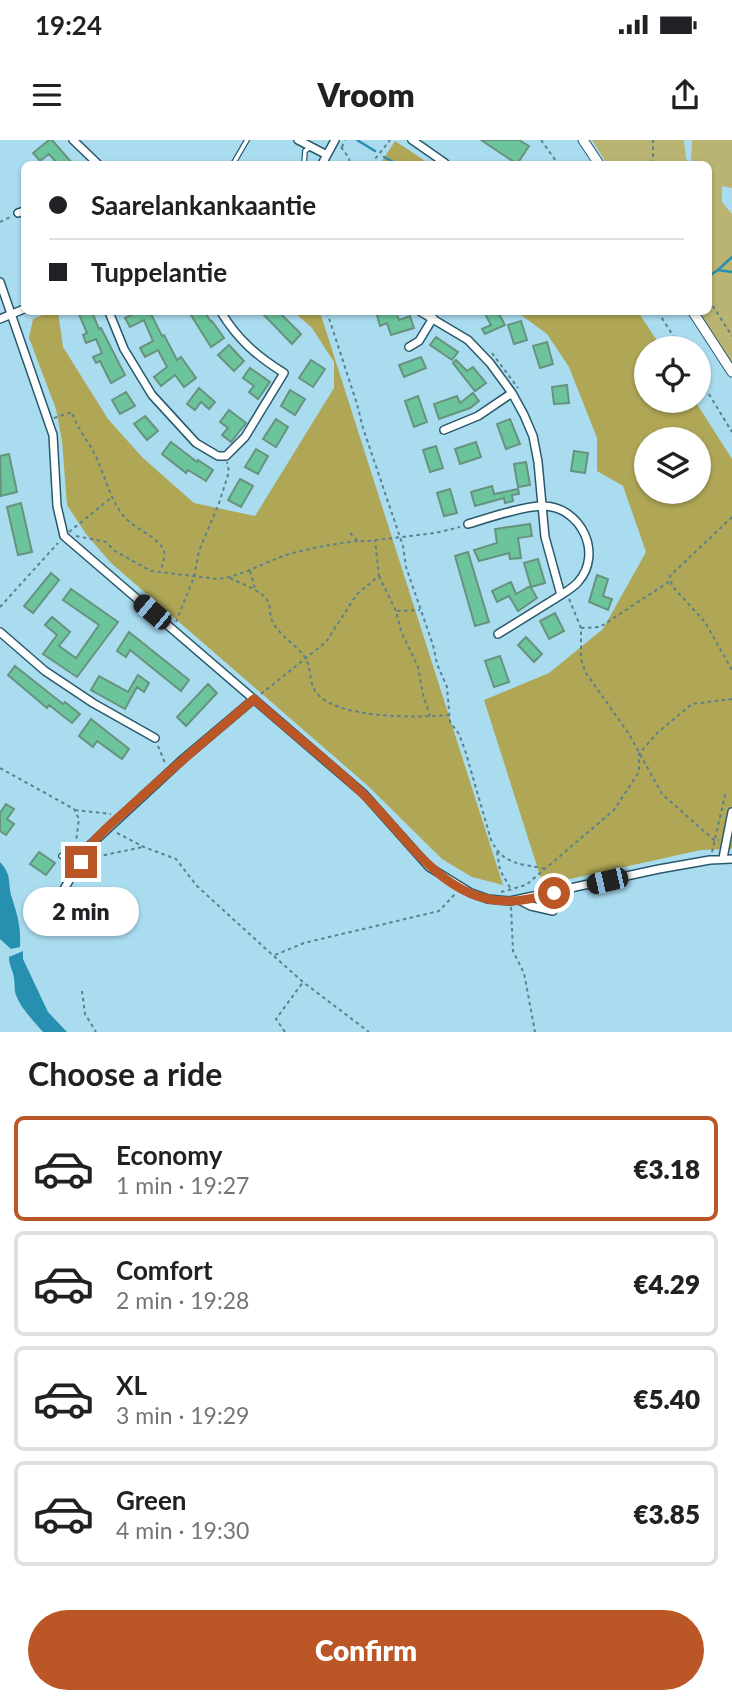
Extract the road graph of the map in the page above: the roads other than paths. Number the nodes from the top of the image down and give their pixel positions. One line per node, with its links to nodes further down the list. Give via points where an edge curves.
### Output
1 (72, 140): 9 (street)
2 (247, 140): 10 (lane)
3 (298, 140): 7 (street)
4 (335, 140): 8 (street)
5 (412, 140): 13 (street)
6 (583, 140): 14 (street)
7 (311, 146): 8 (street); 11 (lane)
8 (327, 155): 12 (street)
9 (94, 161)
10 (235, 161)
11 (304, 161)
12 (324, 161)
13 (442, 161)
14 (597, 161)
15 (0, 282): 17 (street)
16 (21, 310): 17 (street)
17 (10, 314): 22 (street); 33 (street, via 49,420 64,536)
18 (109, 315): 19 (street, via 152,395 196,443 226,456 245,437 284,373 254,354)
19 (223, 315)
20 (427, 315): 23 (street)
21 (695, 315): 25 (street)
22 (0, 318)
23 (433, 318): 24 (street, via 419,341); 26 (street, via 467,340)
24 (409, 347)
25 (732, 372)
26 (512, 393): 27 (street, via 478,416); 28 (street, via 533,436)
27 (443, 430)
28 (542, 506): 29 (street); 30 (street, via 545,537); 30 (street, via 573,515 589,548 580,581)
29 (468, 524)
30 (564, 593): 32 (street)
31 (0, 632): 34 (street, via 45,671)
32 (498, 634)
33 (254, 699): 39 (street, via 364,794 429,867 488,899); 40 (street, via 89,846)
34 (155, 738)
35 (732, 812): 38 (street)
36 (75, 846): 37 (lane)
37 (61, 856)
38 (728, 859): 39 (street, via 659,869)
39 (520, 900): 41 (street)
40 (56, 903)
41 (553, 911)

